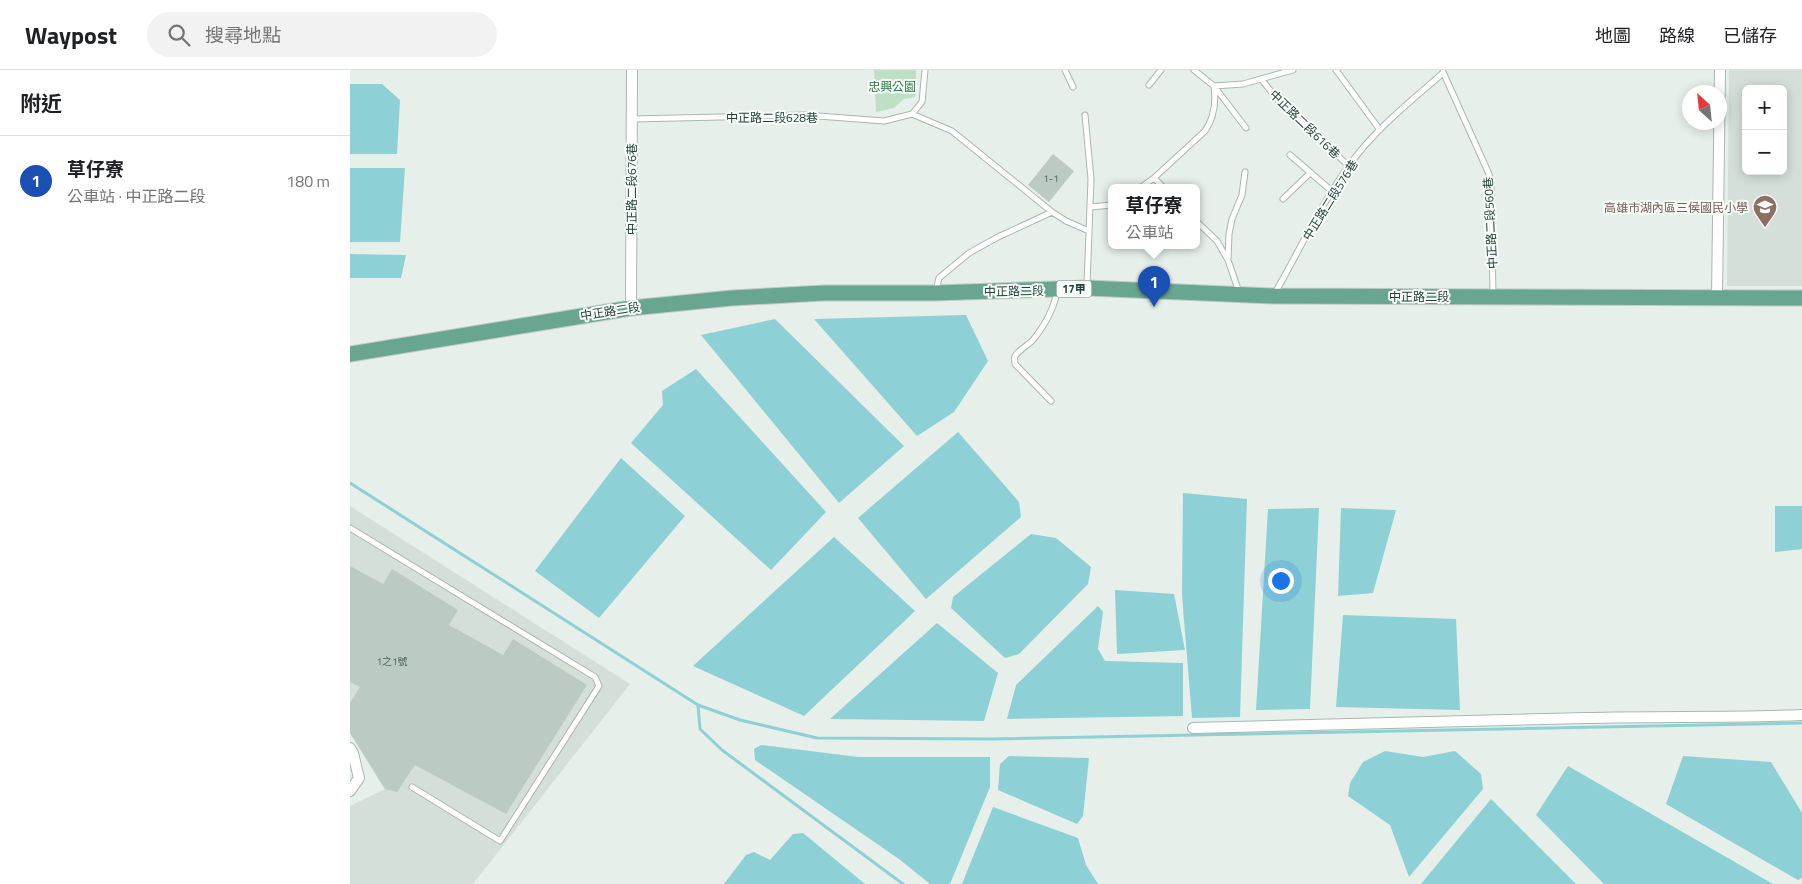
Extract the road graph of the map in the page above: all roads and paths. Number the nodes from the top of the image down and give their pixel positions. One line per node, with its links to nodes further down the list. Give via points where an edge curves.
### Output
1 (632, 70): 16 (street, 中正路二段676巷)
2 (925, 70): 14 (lane, via 922,102)
3 (1065, 70): 13 (lane)
4 (1160, 70): 11 (lane)
5 (1194, 70): 12 (lane)
6 (1293, 70): 10 (lane, 中正路二段616巷)
7 (1336, 70): 18 (lane)
8 (1720, 70): 40 (street)
9 (1442, 71): 18 (lane, 中正路二段576巷); 39 (lane, 中正路二段560巷, via 1489,174)
10 (1262, 80): 12 (lane, 中正路二段616巷); 20 (lane, 中正路二段616巷, via 1281,104)
11 (1150, 85)
12 (1214, 86): 17 (lane); 23 (lane, via 1215,104 1205,131)
13 (1073, 87)
14 (912, 114): 16 (lane, 中正路二段628巷, via 884,120 805,115); 30 (lane, via 952,131)
15 (1085, 115): 29 (lane, via 1091,179)
16 (632, 119): 42 (street, 中正路二段676巷)
17 (1246, 128)
18 (1380, 130): 20 (lane, 中正路二段576巷)
19 (1290, 155): 22 (lane)
20 (1349, 166): 26 (lane, 中正路二段576巷)
21 (1245, 172): 33 (lane, via 1242,195 1229,234)
22 (1310, 173): 26 (lane); 27 (lane)
23 (1154, 178): 24 (lane); 25 (lane)
24 (1146, 184)
25 (1160, 184)
26 (1333, 192): 38 (lane, 中正路二段576巷)
27 (1283, 199)
28 (1108, 205): 29 (lane)
29 (1090, 207): 32 (lane)
30 (1052, 212): 32 (lane); 36 (lane, via 969,253 939,278)
31 (1200, 225): 33 (lane, via 1217,241)
32 (1089, 231): 34 (lane)
33 (1228, 260): 37 (lane)
34 (1087, 288): 35 (main road, 中正路二段 / 17甲); 37 (main road, 中正路二段 / 17甲)
35 (1058, 290): 36 (main road, 中正路二段 / 17甲); 44 (lane, via 1055,305 1046,321 1014,360)
36 (935, 293): 42 (main road, 中正路二段 / 17甲, via 824,292)
37 (1240, 295): 38 (main road, 中正路二段 / 17甲)
38 (1274, 296): 39 (main road, 中正路二段 / 17甲)
39 (1493, 296): 40 (main road, 中正路二段 / 17甲)
40 (1717, 296): 41 (main road, 中正路二段 / 17甲)
41 (1802, 298)
42 (631, 308): 43 (main road, 中正路二段 / 17甲)
43 (350, 354)
44 (1051, 401)
45 (350, 528): 49 (lane, via 595,677 599,686 500,841)
46 (1802, 715): 47 (street)
47 (1193, 728)
48 (350, 748): 50 (street, via 359,778)
49 (412, 787)
50 (350, 792)

